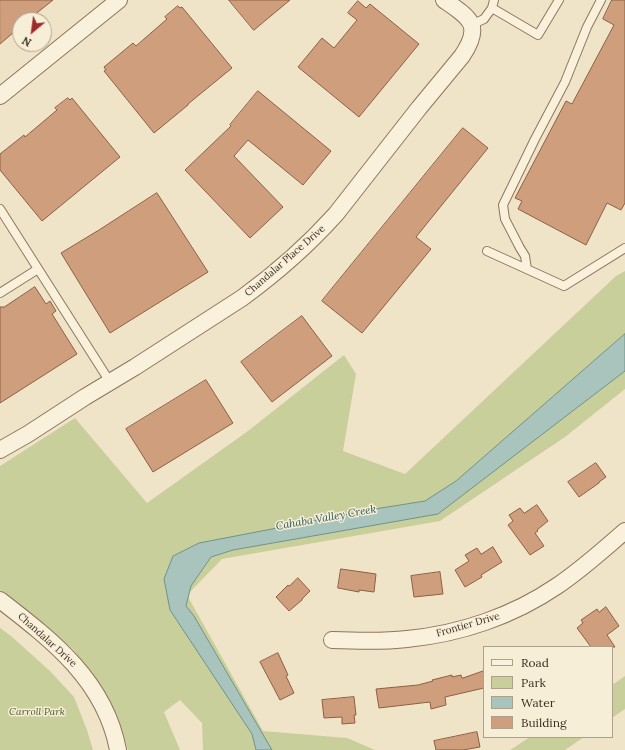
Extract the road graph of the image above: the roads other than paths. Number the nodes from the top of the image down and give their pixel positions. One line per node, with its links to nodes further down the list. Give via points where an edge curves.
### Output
1 (119, 0): 7 (street)
2 (444, 0): 6 (street, via 467,17)
3 (559, 0): 5 (lane, via 538,35)
4 (601, 0): 12 (lane, via 565,82 503,205 505,220 525,256)
5 (493, 4): 6 (lane, via 484,19)
6 (471, 25): 14 (street, Chandalar Place Drive, via 471,39 462,56 323,229 242,298)
7 (0, 96)
8 (0, 209): 11 (lane)
9 (625, 248): 12 (lane, via 564,286)
10 (487, 250): 12 (lane)
11 (38, 269): 13 (lane); 14 (lane)
12 (527, 269)
13 (0, 293)
14 (110, 382): 15 (street, Chandalar Place Drive)
15 (0, 450)
16 (625, 531): 18 (street, Frontier Drive, via 557,587 487,622 436,635 407,639)
17 (0, 600): 19 (street, Chandalar Drive, via 69,658 82,673 104,706)
18 (332, 640)
19 (118, 750)

